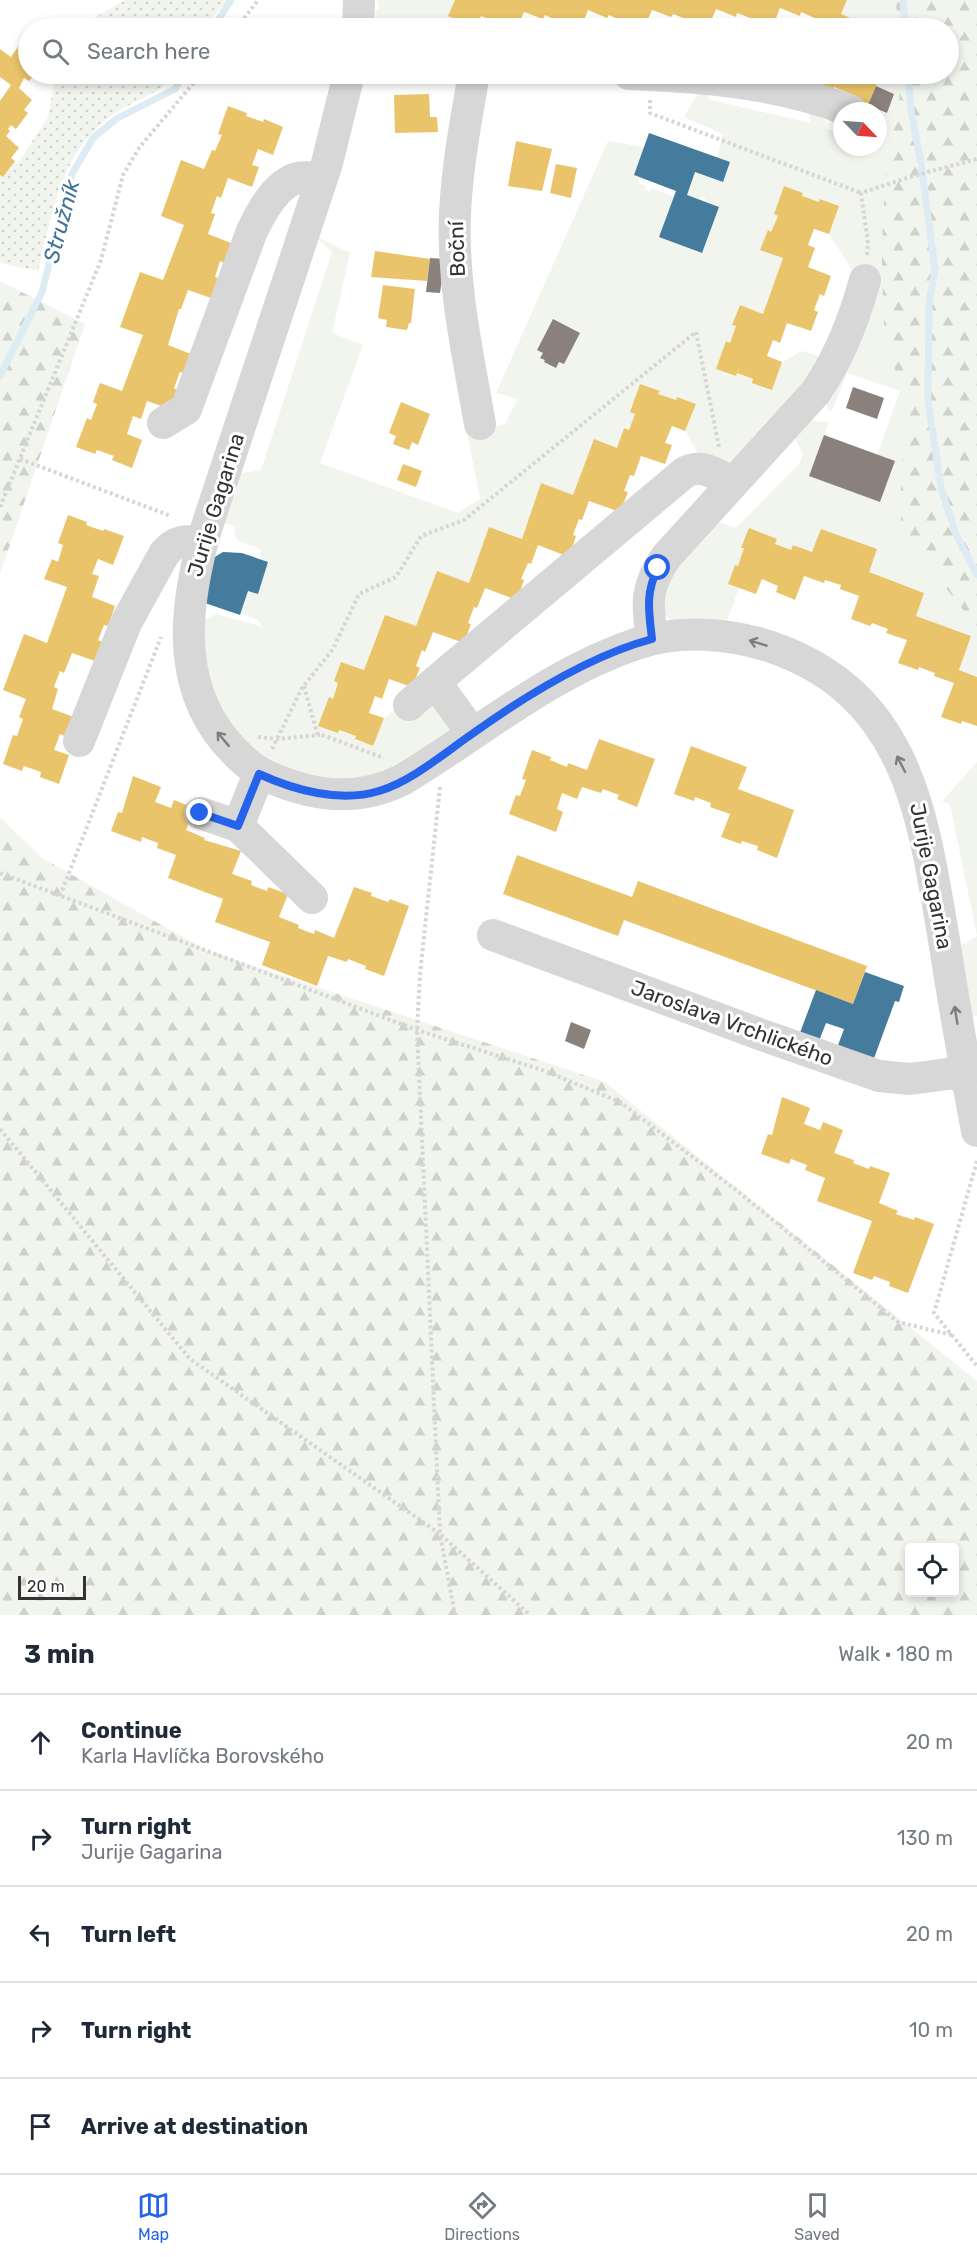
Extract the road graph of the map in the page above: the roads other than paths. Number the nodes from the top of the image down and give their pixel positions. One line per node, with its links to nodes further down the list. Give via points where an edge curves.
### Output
1 (359, 0): 2 (street)
2 (358, 18)
3 (346, 84): 7 (street, Jurije Gagarina)
4 (472, 84): 10 (street, Boční, via 455,215 462,322)
5 (747, 84): 6 (street)
6 (833, 104)
7 (321, 179): 9 (street, via 293,180 265,206 186,409); 12 (street, Jurije Gagarina)
8 (865, 280): 11 (street, via 846,336 824,379 791,422)
9 (163, 423)
10 (480, 424)
11 (735, 481): 13 (street, via 658,568 649,590); 14 (street, via 699,468 684,473)
12 (204, 536): 17 (street, via 180,541 164,554 126,623); 18 (street, Jurije Gagarina, one-way to 12, via 219,734 192,677 188,618)
13 (652, 639): 16 (street, Jurije Gagarina, via 587,663); 23 (street, Jurije Gagarina, one-way to 13, via 926,839 911,784 884,731 855,696 830,675 779,650 716,635)
14 (435, 682): 15 (street); 16 (street)
15 (409, 705)
16 (472, 734): 18 (street, Jurije Gagarina, via 430,777 359,795 306,790)
17 (79, 741)
18 (259, 774): 20 (street)
19 (200, 813): 20 (street)
20 (238, 826): 21 (street)
21 (312, 898)
22 (493, 935): 23 (street, Jaroslava Vrchlického, via 879,1076 910,1079)
23 (971, 1072): 24 (street, Jurije Gagarina)
24 (977, 1131)

